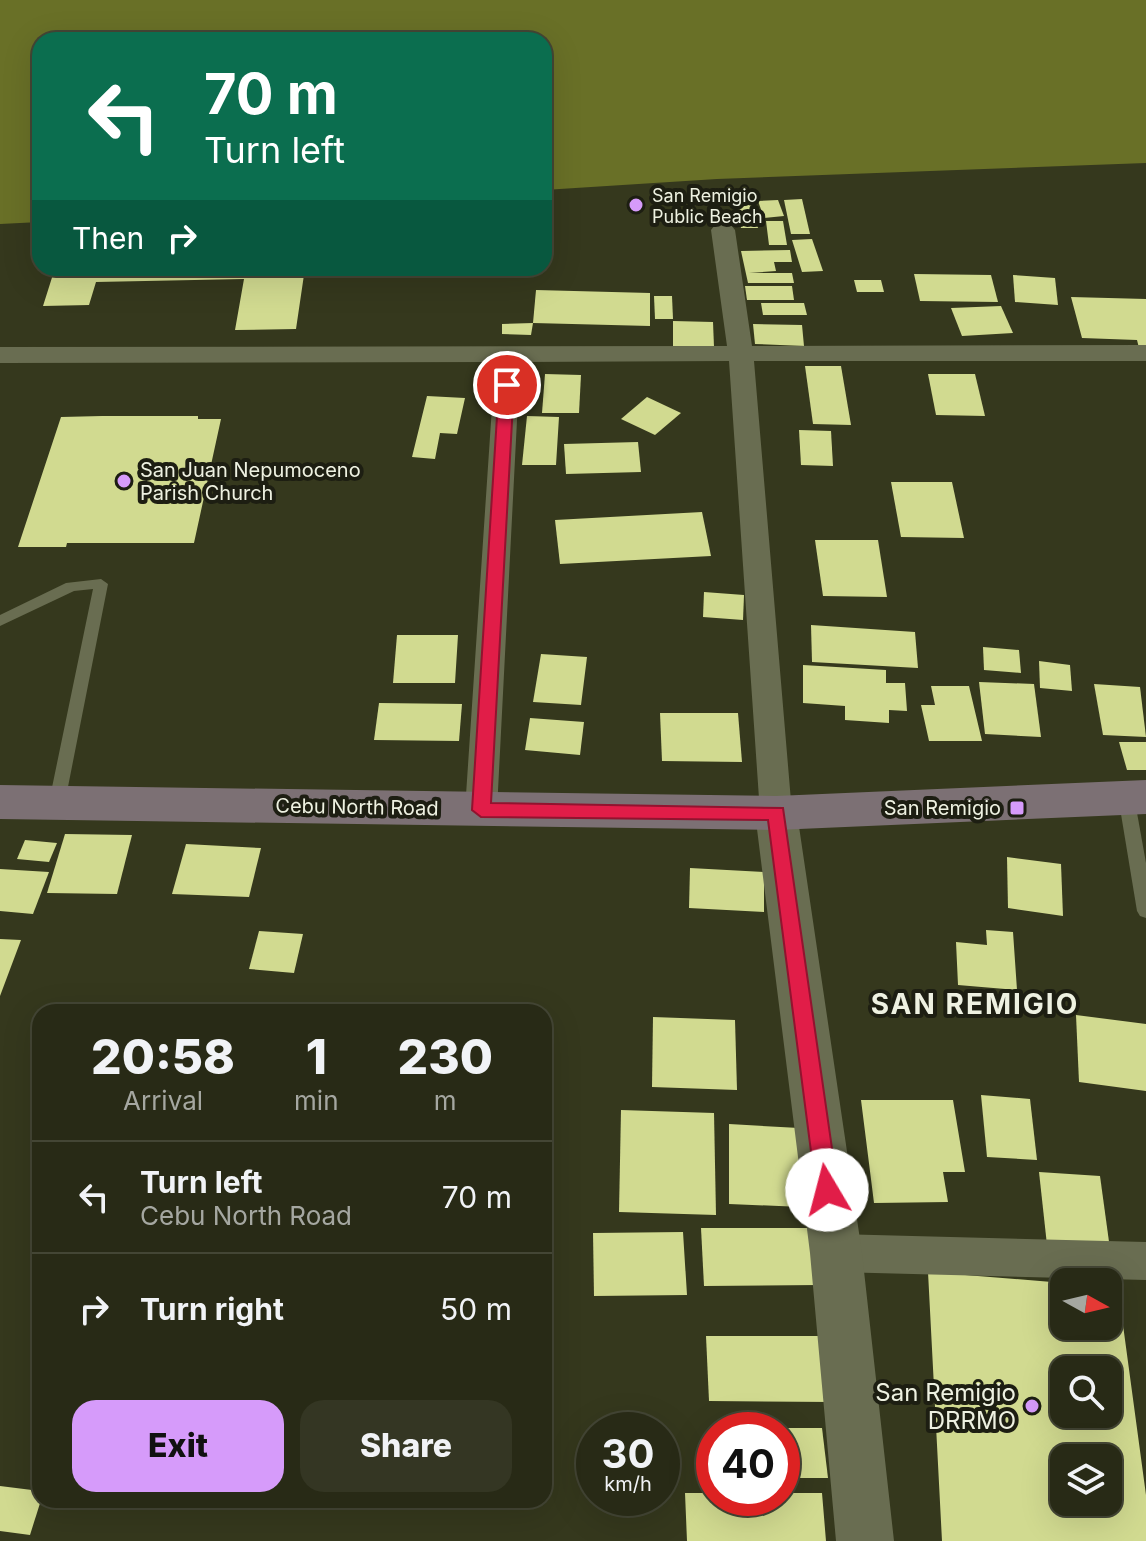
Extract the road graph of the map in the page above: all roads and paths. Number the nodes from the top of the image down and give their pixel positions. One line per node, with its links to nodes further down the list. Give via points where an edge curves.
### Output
1 (723, 230): 5 (street)
2 (1146, 353): 5 (street)
3 (0, 355): 4 (street)
4 (508, 355): 5 (street); 10 (street)
5 (741, 356): 11 (street)
6 (0, 621): 9 (lane, via 71,586 101,584)
7 (1136, 796): 11 (main road, Cebu North Road); 12 (lane)
8 (0, 802): 9 (main road, Cebu North Road)
9 (57, 802): 10 (main road, Cebu North Road)
10 (481, 810): 11 (main road, Cebu North Road)
11 (776, 813): 13 (street)
12 (1146, 911)
13 (836, 1253): 14 (street); 15 (street)
14 (1146, 1261)
15 (865, 1541)

